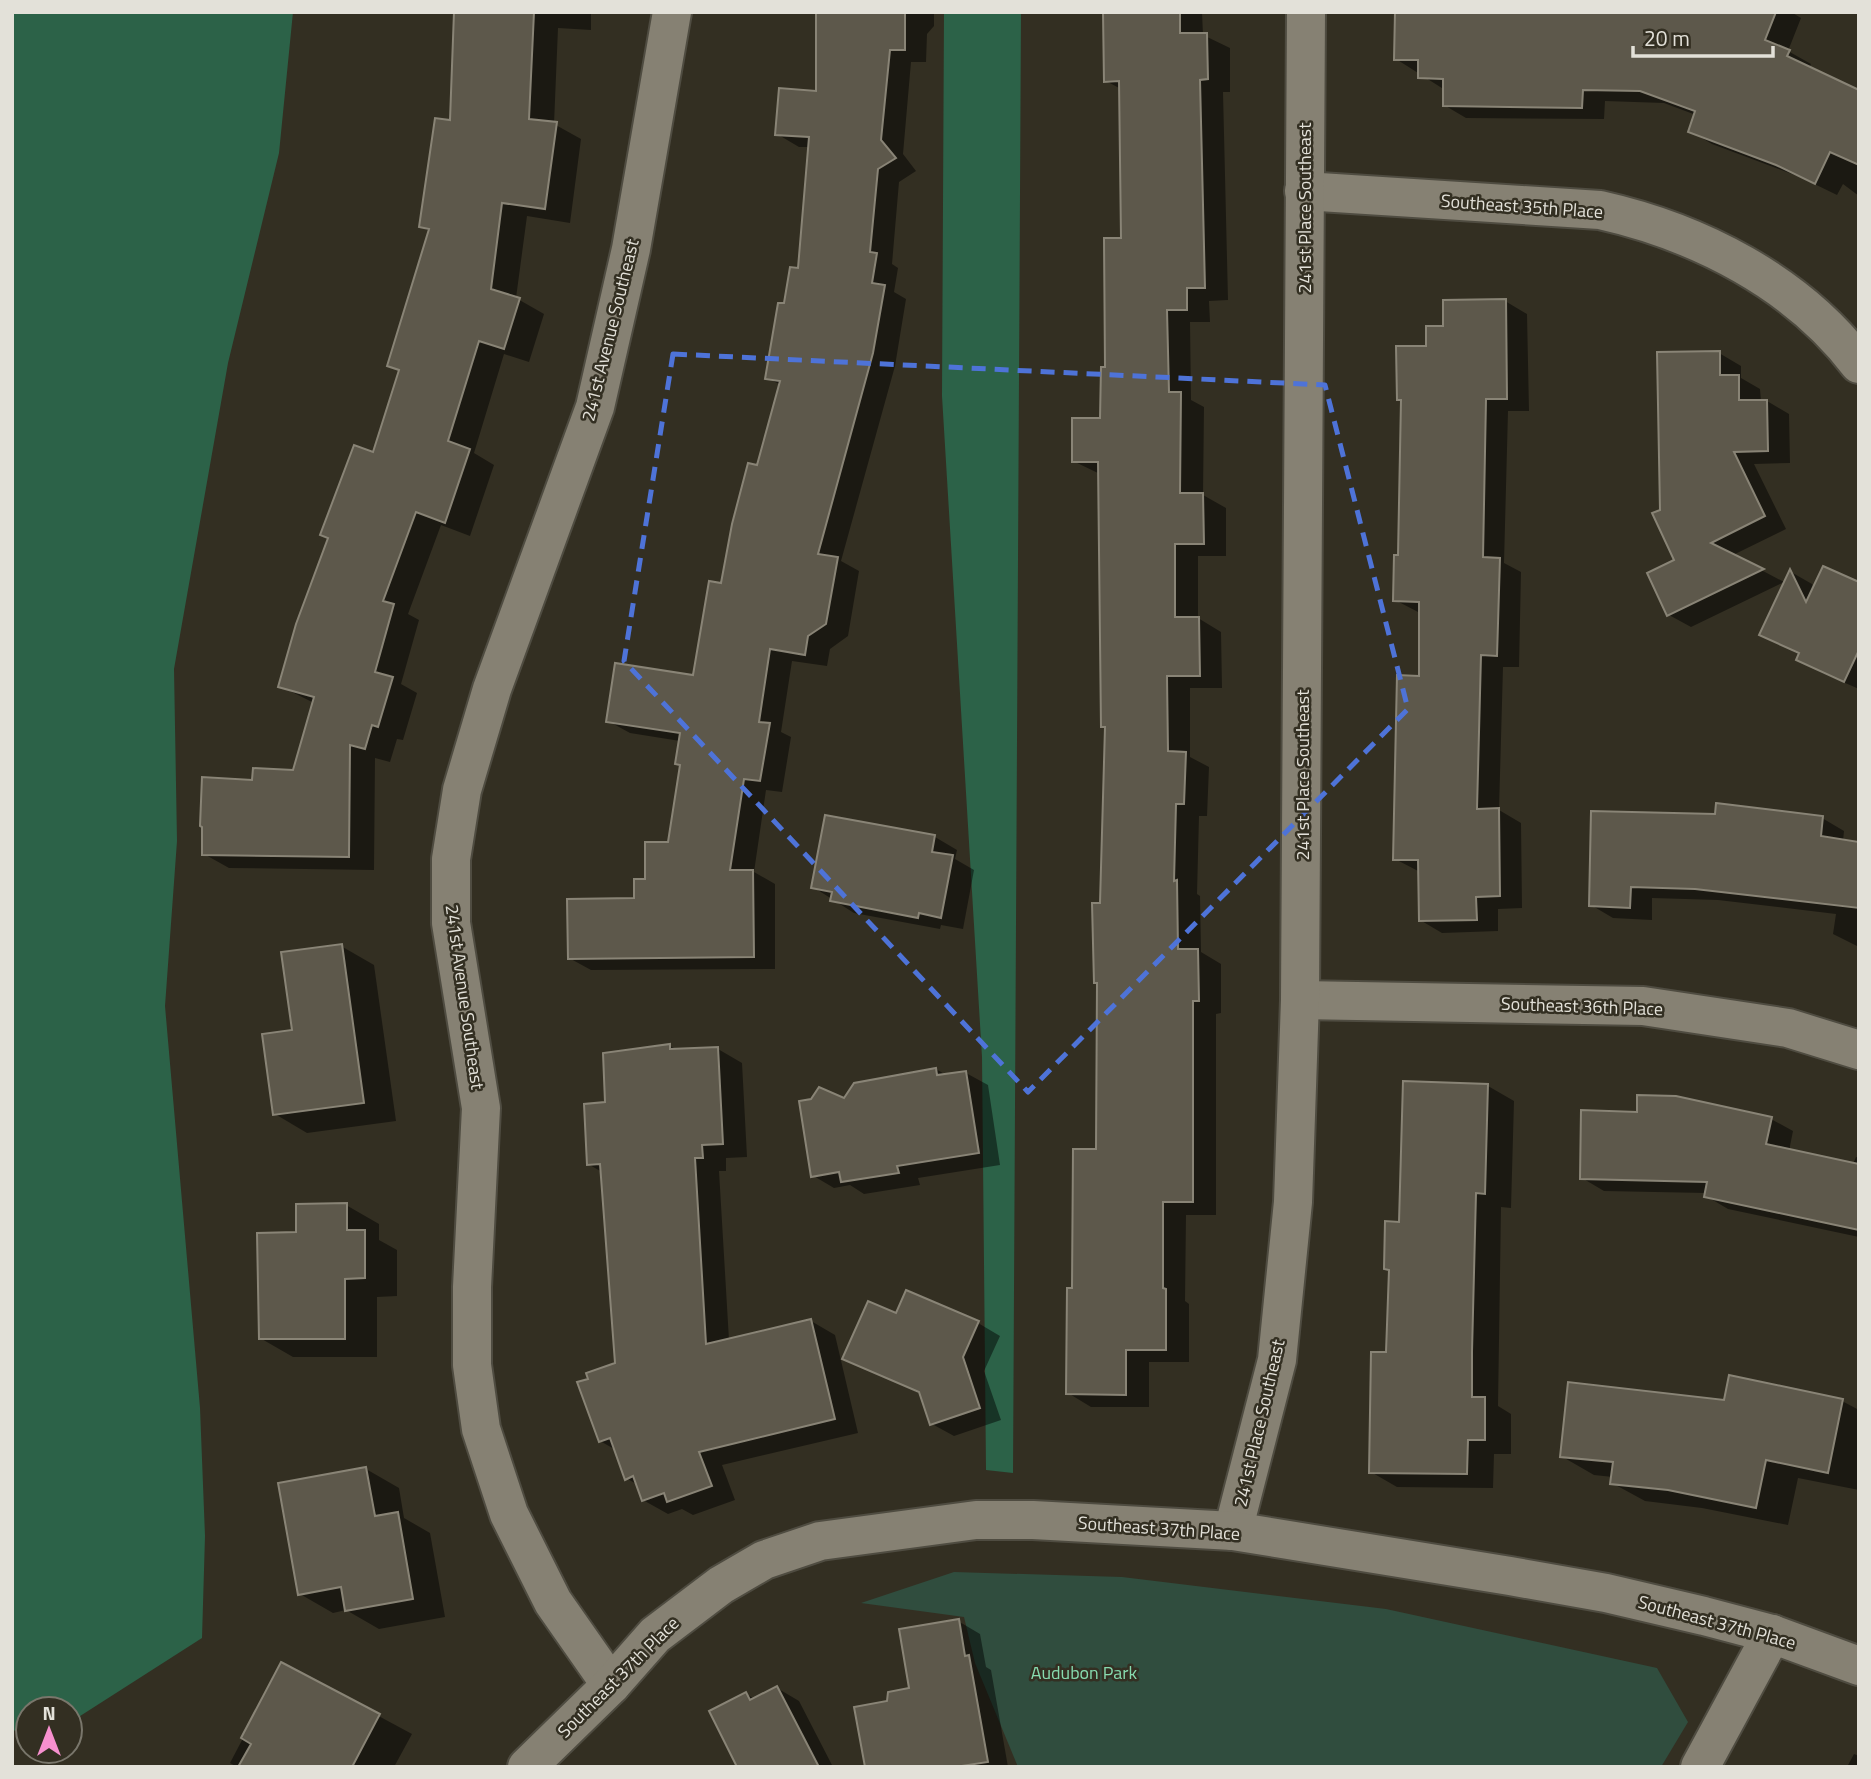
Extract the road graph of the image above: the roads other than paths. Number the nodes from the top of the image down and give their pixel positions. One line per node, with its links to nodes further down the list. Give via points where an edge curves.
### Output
1 (672, 12): 10 (street, 241st Avenue Southeast, via 631,249 595,407 492,689 462,790 450,859 450,923 481,1108 472,1287 472,1365 481,1429 509,1514 553,1602)
2 (1306, 12): 3 (street, 241st Place Southeast)
3 (1304, 191): 4 (street, Southeast 35th Place, via 1573,208 1645,220 1737,262 1792,296 1837,335); 5 (street, 241st Place Southeast)
4 (1859, 364)
5 (1300, 1000): 6 (street, Southeast 36th Place, via 1643,1006 1788,1028); 7 (street, 241st Place Southeast, via 1293,1202 1277,1360)
6 (1859, 1050)
7 (1233, 1531): 8 (street, Southeast 37th Place, via 1606,1593); 10 (street, Southeast 37th Place, via 976,1520 820,1541 764,1560 721,1584 655,1635)
8 (1772, 1634): 9 (street, Southeast 37th Place); 12 (street)
9 (1859, 1666)
10 (611, 1685): 11 (street, Southeast 37th Place)
11 (536, 1764)
12 (1700, 1767)

